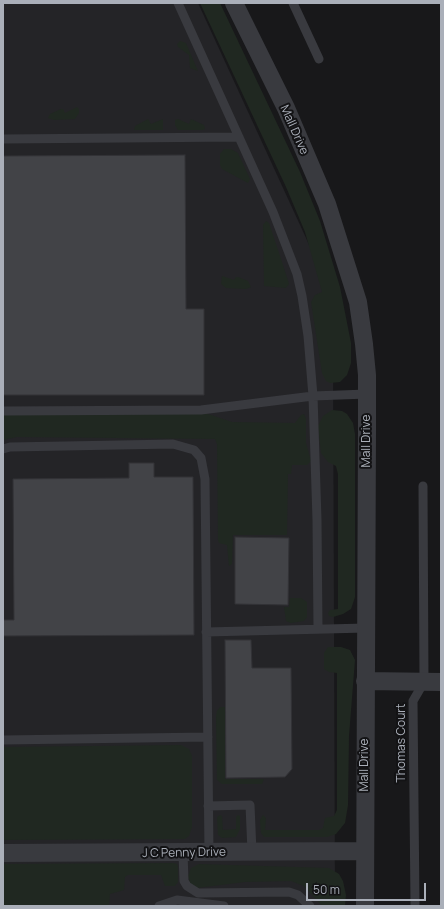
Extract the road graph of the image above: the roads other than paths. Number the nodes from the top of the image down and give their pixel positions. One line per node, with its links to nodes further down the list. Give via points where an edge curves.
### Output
1 (178, 3): 5 (lane)
2 (234, 3): 7 (street, Mall Drive, via 286,108 329,211 358,302 366,360)
3 (293, 3): 4 (lane)
4 (318, 59)
5 (239, 137): 6 (lane); 8 (lane, via 297,274 308,336)
6 (3, 139)
7 (367, 394): 8 (lane); 12 (street, Mall Drive)
8 (313, 396): 9 (lane, via 201,410); 13 (lane)
9 (3, 411)
10 (3, 449): 14 (lane, via 173,444 194,450 201,458 205,479)
11 (423, 486): 16 (lane)
12 (366, 628): 13 (lane); 15 (street, Mall Drive)
13 (318, 629): 14 (lane)
14 (206, 632): 17 (lane)
15 (365, 681): 16 (street); 20 (street, Mall Drive)
16 (432, 682): 29 (lane, Thomas Court, via 413,701)
17 (208, 737): 18 (lane); 19 (lane)
18 (3, 740)
19 (208, 806): 21 (lane); 22 (lane, via 250,805)
20 (364, 851): 22 (street, J C Penny Drive); 28 (street, Mall Drive)
21 (209, 852): 22 (street, J C Penny Drive); 24 (street, J C Penny Drive)
22 (252, 852)
23 (3, 853): 24 (street, J C Penny Drive)
24 (183, 853): 27 (lane, via 184,881 198,893 289,892 298,895)
25 (159, 906): 26 (lane, via 177,900)
26 (224, 906)
27 (310, 906)
28 (365, 906)
29 (415, 906)

